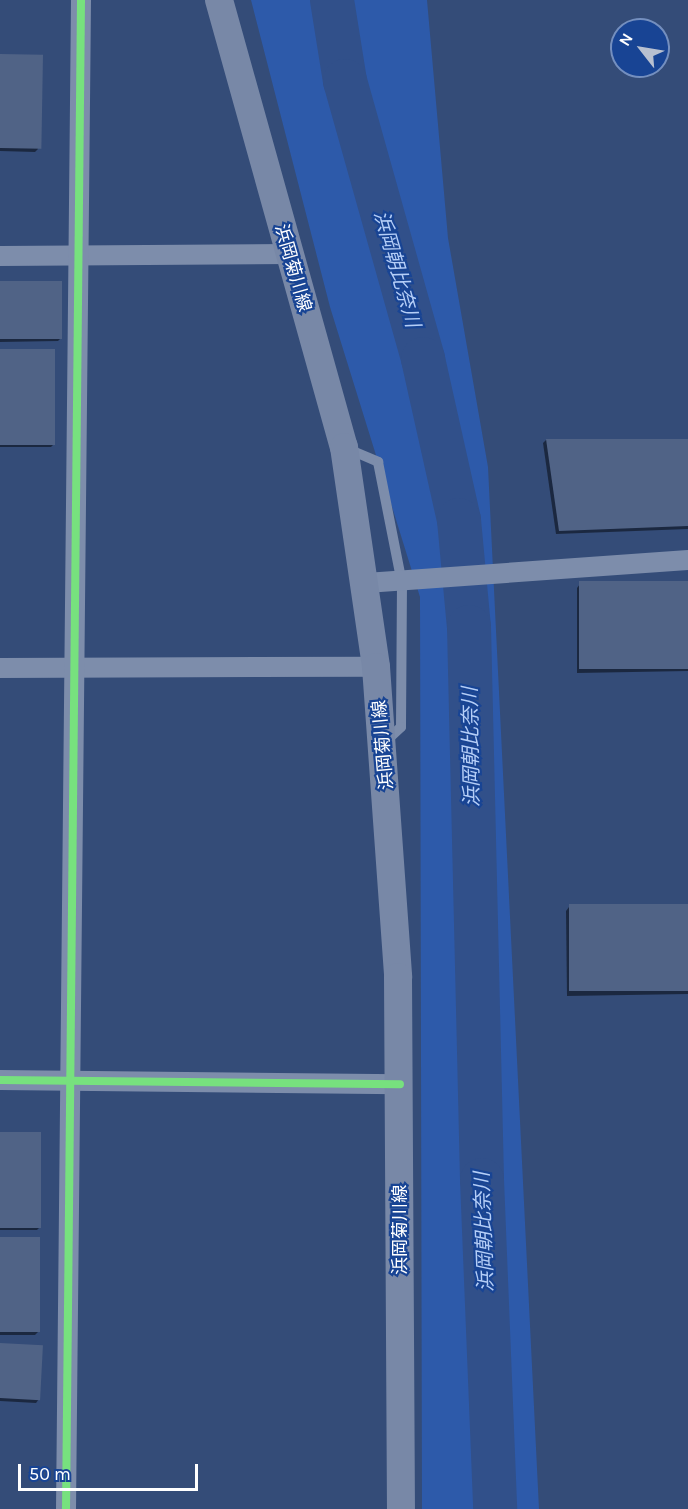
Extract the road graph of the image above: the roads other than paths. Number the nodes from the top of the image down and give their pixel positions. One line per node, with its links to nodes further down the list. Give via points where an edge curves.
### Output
1 (81, 0): 5 (street)
2 (219, 0): 3 (main road, 浜岡菊川線)
3 (290, 254): 5 (street); 6 (main road, 浜岡菊川線)
4 (0, 256): 5 (street)
5 (75, 256): 12 (street)
6 (344, 447): 8 (main road, 浜岡菊川線); 9 (lane, via 378,462)
7 (688, 560): 9 (street)
8 (366, 583): 9 (street); 10 (main road, 浜岡菊川線)
9 (402, 583): 13 (lane, via 401,727)
10 (376, 666): 12 (street); 13 (main road, 浜岡菊川線)
11 (0, 668): 12 (street)
12 (74, 669): 15 (street)
13 (384, 744): 16 (main road, 浜岡菊川線, via 398,977)
14 (0, 1080): 15 (street)
15 (70, 1081): 16 (street); 17 (street)
16 (400, 1084): 18 (main road, 浜岡菊川線)
17 (66, 1509)
18 (401, 1509)

